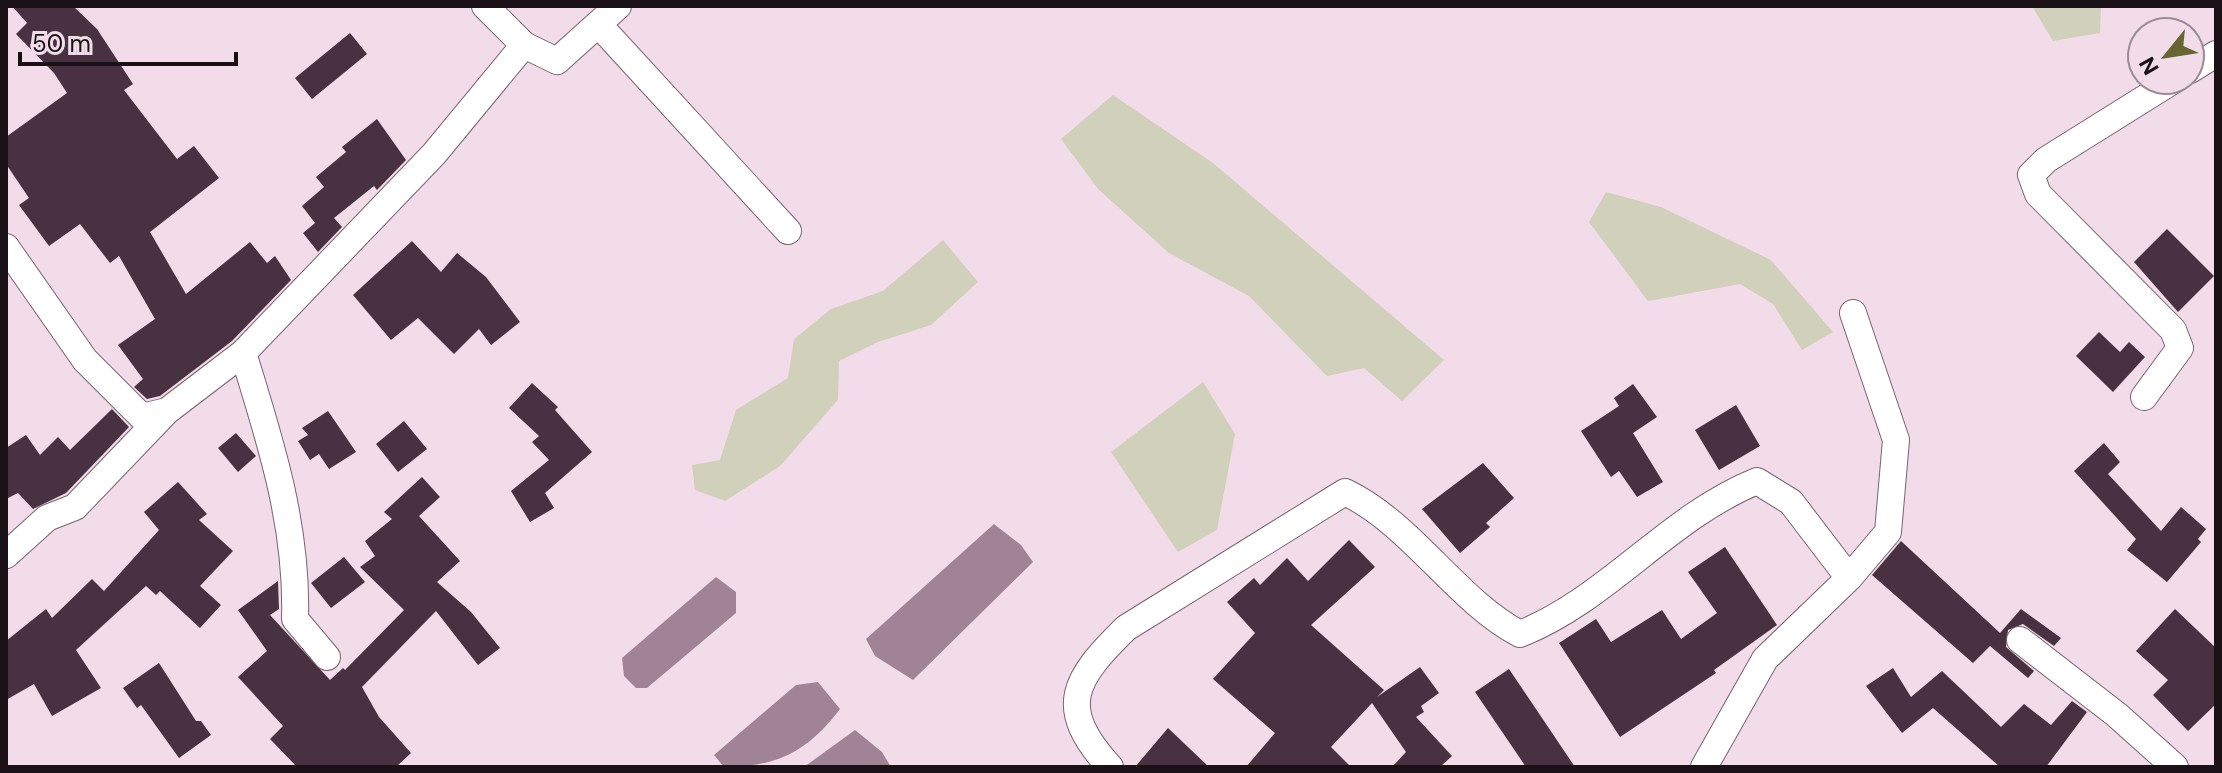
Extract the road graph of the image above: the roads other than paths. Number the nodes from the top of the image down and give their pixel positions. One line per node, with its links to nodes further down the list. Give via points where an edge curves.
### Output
1 (485, 6): 3 (street)
2 (608, 15): 3 (street, via 557,61); 5 (street)
3 (524, 45): 8 (street, via 434,154)
4 (2148, 96): 9 (street, via 2046,160 2031,175 2038,194 2173,330 2180,348)
5 (788, 231)
6 (6, 247): 10 (street, via 94,369 142,417)
7 (1853, 313): 12 (street, via 1896,440 1888,532)
8 (243, 353): 10 (street); 14 (street, via 281,473 295,619)
9 (2144, 397)
10 (167, 411): 11 (street, via 75,507 47,518)
11 (6, 554)
12 (1849, 578): 15 (street, via 1791,502 1757,481 1722,495 1617,573 1520,634 1499,623 1430,555 1345,492 1126,628 1096,657 1078,694 1075,714 1083,734); 16 (street, via 1765,659)
13 (2020, 640): 17 (street)
14 (327, 657)
15 (1110, 767)
16 (1704, 767)
17 (2175, 767)

